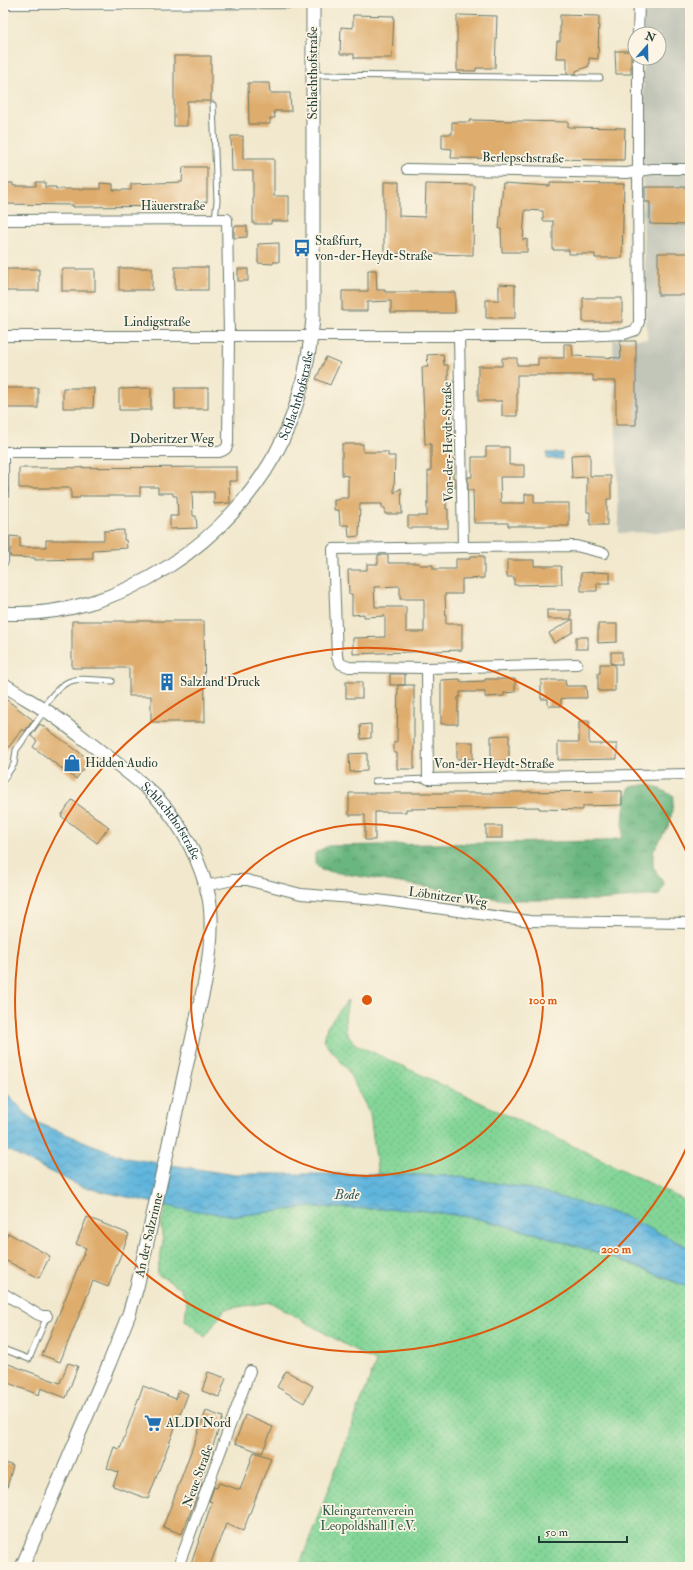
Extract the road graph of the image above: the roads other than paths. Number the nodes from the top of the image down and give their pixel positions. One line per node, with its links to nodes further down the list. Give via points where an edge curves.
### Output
1 (302, 3): 4 (street)
2 (313, 3): 7 (street, Schlachthofstraße)
3 (639, 3): 5 (street)
4 (3, 4)
5 (638, 26)
6 (638, 66): 12 (street)
7 (313, 75): 8 (lane); 17 (street, Schlachthofstraße)
8 (600, 78)
9 (213, 104): 13 (lane)
10 (407, 169): 12 (street, Berlepschstraße, via 627,173)
11 (690, 169): 12 (street, Berlepschstraße)
12 (638, 171): 18 (street, via 636,330 624,334 582,336)
13 (215, 219): 14 (street, Häuerstraße); 15 (street, Häuerstraße, via 227,219)
14 (3, 220)
15 (229, 335): 16 (street, Lindigstraße); 17 (street, Lindigstraße); 19 (street, Doberitzer Weg, via 228,443 225,450)
16 (3, 336)
17 (312, 336): 18 (street); 23 (street, Schlachthofstraße, via 299,396 282,442 254,487 212,534 161,571 120,592 82,604 39,612)
18 (459, 336): 20 (street, Von-der-Heydt-Straße)
19 (3, 452): 22 (street)
20 (463, 547): 21 (street, via 576,546); 25 (street, via 333,549 337,657 341,664 349,667)
21 (604, 554)
22 (3, 561)
23 (3, 612)
24 (577, 664): 25 (street)
25 (427, 668): 30 (street, Von-der-Heydt-Straße)
26 (112, 681): 28 (lane, via 71,680 63,683 56,689)
27 (3, 684): 28 (street, Schlachthofstraße)
28 (44, 709): 31 (lane, via 16,750 14,764); 33 (street, Schlachthofstraße, via 134,778 158,800 175,819 185,836)
29 (690, 774): 30 (street, Von-der-Heydt-Straße)
30 (428, 779): 32 (lane)
31 (3, 780)
32 (375, 781)
33 (205, 886): 34 (street, Löbnitzer Weg, via 247,880 300,894 378,900 530,921); 39 (street, An der Salzrinne, via 210,909 209,958 137,1287 109,1364)
34 (690, 923)
35 (3, 1293): 36 (street, via 37,1314)
36 (47, 1316): 37 (lane, via 29,1359)
37 (3, 1349)
38 (250, 1371): 40 (street, Neue Straße)
39 (22, 1567)
40 (178, 1567)

